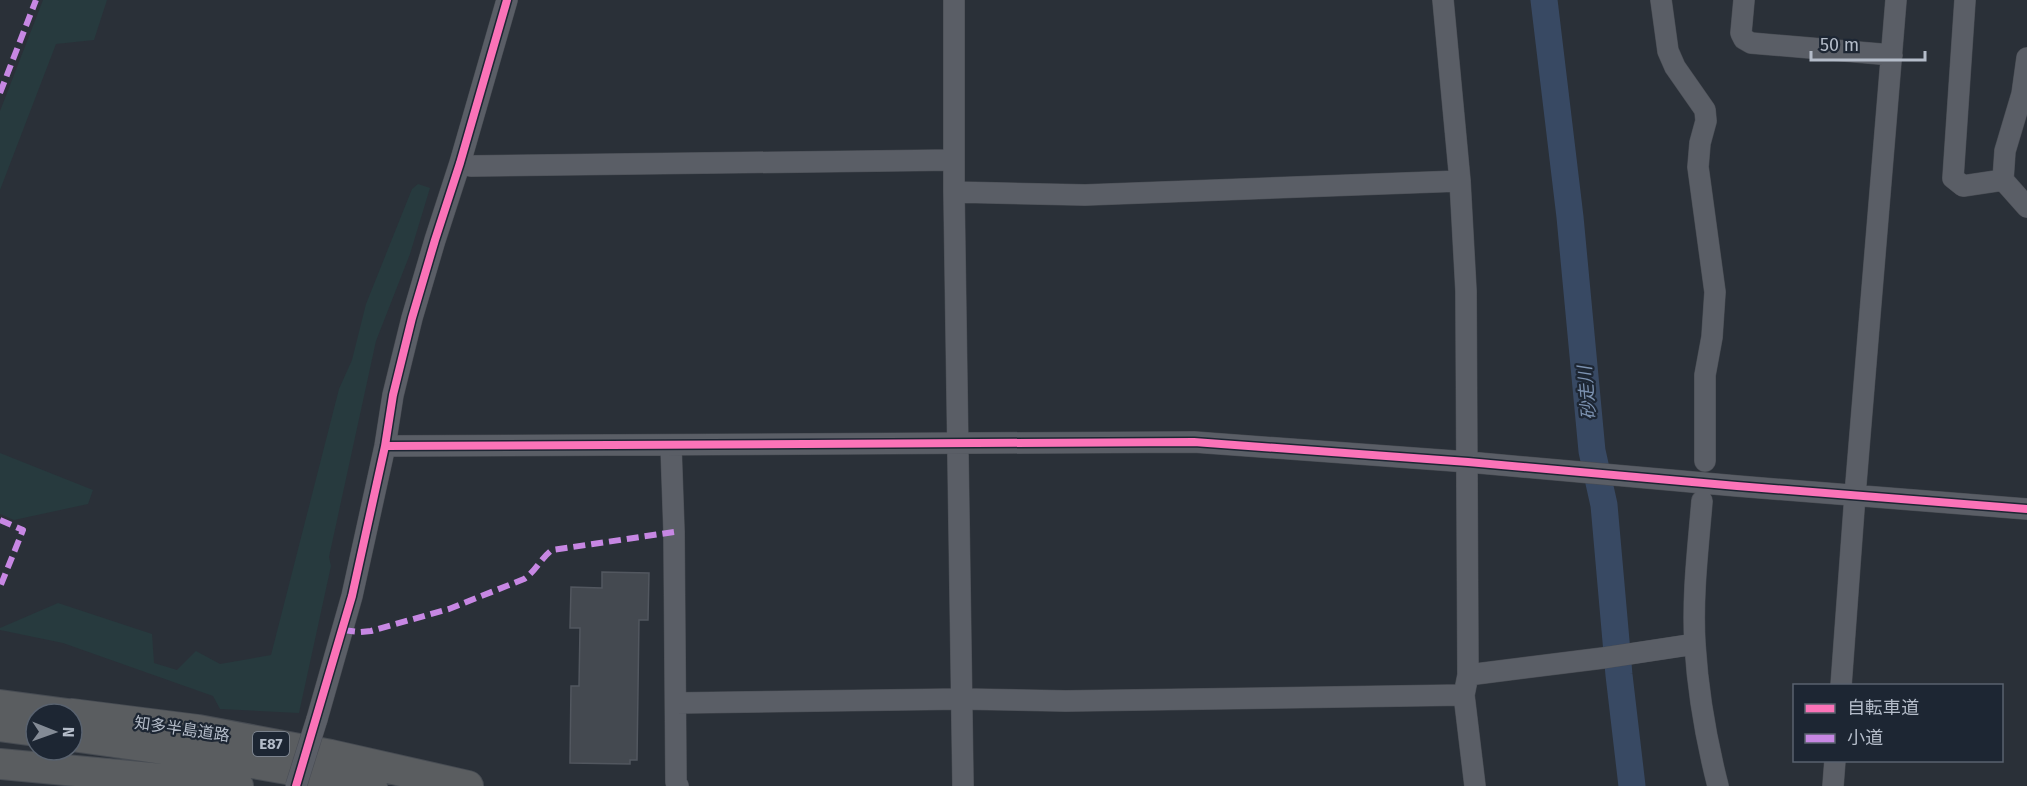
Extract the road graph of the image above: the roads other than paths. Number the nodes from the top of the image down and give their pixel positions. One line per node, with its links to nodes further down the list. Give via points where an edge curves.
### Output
1 (507, 0): 12 (street)
2 (954, 0): 11 (street)
3 (1443, 0): 14 (street)
4 (1661, 0): 20 (street, via 1668,51 1705,110 1698,167 1714,292 1705,375)
5 (1744, 0): 8 (street, via 1741,33 1750,43)
6 (1896, 0): 8 (street)
7 (1965, 0): 13 (street, via 1953,178 1963,186)
8 (1892, 55): 22 (street)
9 (2027, 58): 10 (street)
10 (2024, 95): 13 (street, via 2005,151)
11 (954, 160): 12 (street, via 471,166); 15 (street)
12 (460, 163): 18 (street, via 412,318)
13 (2003, 180): 16 (street)
14 (1460, 181): 15 (street, via 1085,195); 21 (street)
15 (954, 192): 17 (street)
16 (2027, 207)
17 (958, 442): 19 (street); 21 (street, via 1194,442); 28 (street)
18 (385, 446): 19 (street); 39 (street, bridge, via 352,596)
19 (671, 446): 29 (street)
20 (1705, 461)
21 (1468, 462): 22 (street); 27 (street)
22 (1855, 495): 24 (street); 26 (street)
23 (1702, 501): 25 (street)
24 (2027, 509)
25 (1695, 644): 27 (street); 45 (street, via 1704,729)
26 (1841, 684)
27 (1466, 685): 28 (street, via 1066,701); 44 (street)
28 (962, 699): 29 (street); 43 (street)
29 (676, 703): 42 (street)
30 (0, 705): 31 (highway, 知多半島道路 / E87)
31 (24, 708)
32 (84, 716): 41 (highway, 知多半島道路 / E87, via 198,730 331,754)
33 (0, 726): 34 (highway)
34 (24, 729)
35 (84, 738): 40 (highway, 知多半島道路 / E87, via 188,752)
36 (1835, 762): 46 (street)
37 (0, 764): 38 (highway)
38 (238, 786)
39 (296, 786)
40 (372, 786)
41 (468, 786)
42 (678, 786)
43 (963, 786)
44 (1475, 786)
45 (1718, 786)
46 (1833, 786)

